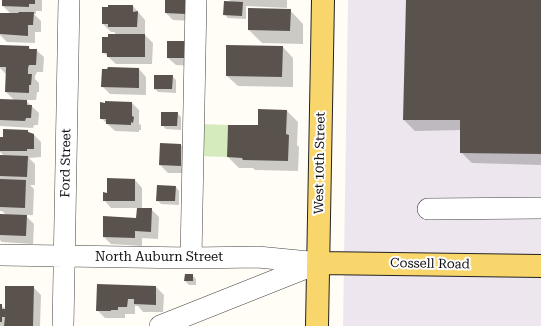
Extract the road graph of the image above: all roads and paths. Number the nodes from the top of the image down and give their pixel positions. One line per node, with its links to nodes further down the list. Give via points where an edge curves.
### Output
1 (69, 0): 7 (street, Ford Street)
2 (196, 0): 8 (street)
3 (323, 0): 9 (main road, West 10th Street)
4 (428, 208): 5 (street)
5 (541, 208)
6 (0, 255): 7 (street, North Auburn Street)
7 (65, 257): 8 (street, North Auburn Street); 11 (street, Ford Street)
8 (191, 258): 9 (street, North Auburn Street, via 258,257)
9 (318, 263): 10 (main road, Cossell Road); 12 (street); 13 (main road, West 10th Street)
10 (541, 266)
11 (63, 326)
12 (160, 326)
13 (317, 326)

